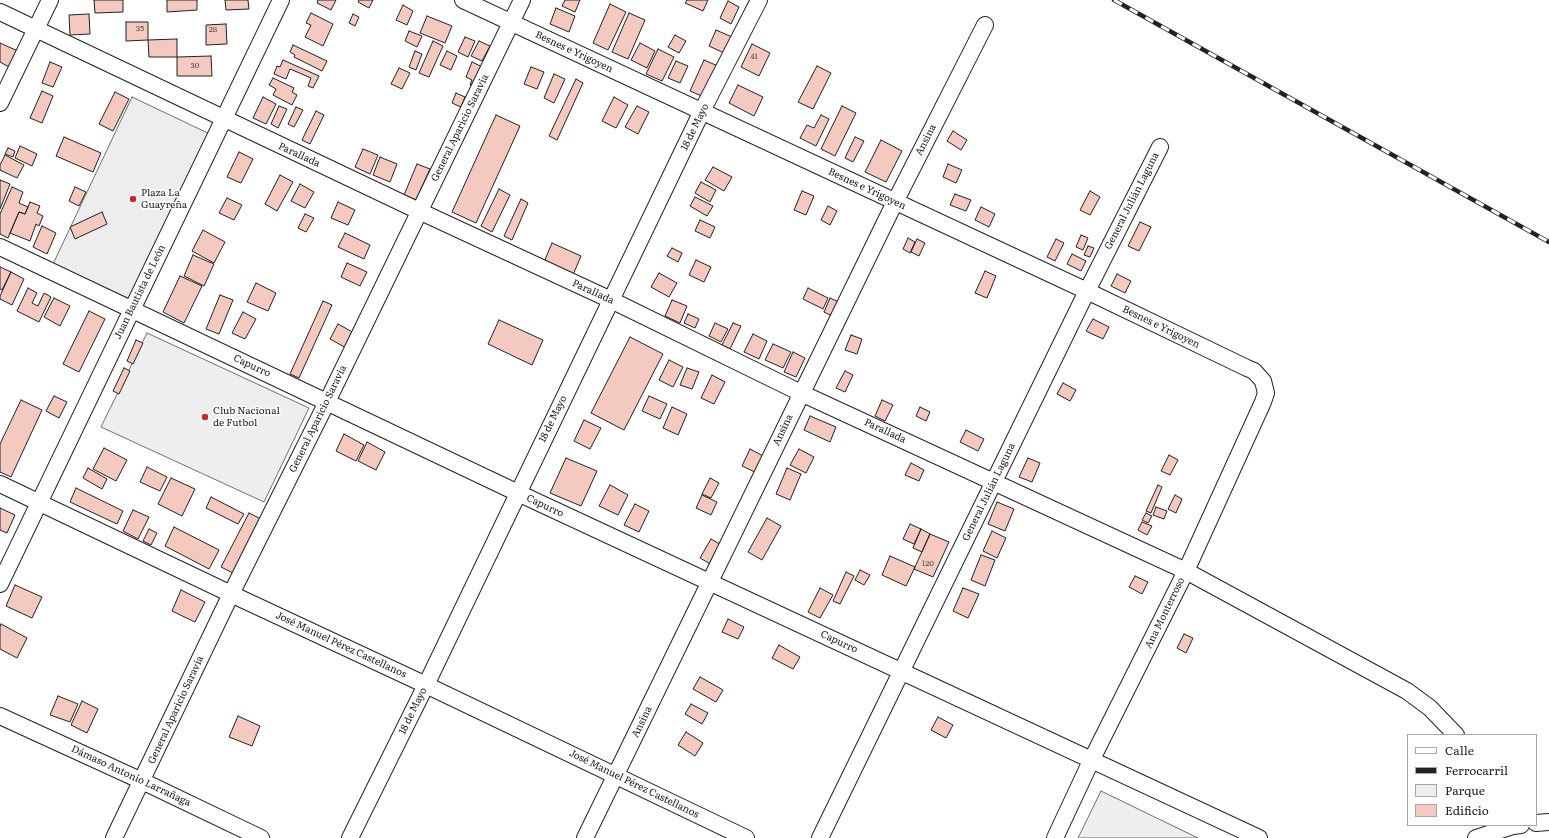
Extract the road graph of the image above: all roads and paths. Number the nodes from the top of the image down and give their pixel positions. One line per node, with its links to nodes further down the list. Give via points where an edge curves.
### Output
1 (50, 0): 9 (street)
2 (281, 0): 12 (street, Juan Bautista de León)
3 (463, 0): 7 (street, Besnes e Yrigoyen)
4 (522, 0): 7 (street, General Aparicio Saravia)
5 (759, 0): 11 (street, 18 de Mayo)
6 (0, 12): 9 (street, Parallada)
7 (511, 22): 11 (street, Besnes e Yrigoyen); 15 (street, General Aparicio Saravia)
8 (985, 25): 14 (street, Ansina)
9 (36, 29): 10 (street); 12 (street, Parallada)
10 (0, 103)
11 (702, 111): 14 (street, Besnes e Yrigoyen); 18 (street, 18 de Mayo)
12 (224, 119): 15 (street, Parallada); 19 (street, Juan Bautista de León)
13 (1160, 147): 17 (street, General Julián Laguna)
14 (895, 202): 17 (street, Besnes e Yrigoyen); 21 (street, Ansina)
15 (419, 211): 18 (street, Parallada); 22 (street, General Aparicio Saravia)
16 (0, 248): 19 (street, Capurro)
17 (1087, 291): 20 (street, Besnes e Yrigoyen, via 1254,371); 23 (street, General Julián Laguna)
18 (611, 300): 21 (street, Parallada); 25 (street, 18 de Mayo)
19 (132, 309): 22 (street, Capurro); 26 (street, Juan Bautista de León)
20 (1265, 386): 27 (street, Ana Monterroso, via 1263,402)
21 (801, 393): 23 (street, Parallada); 28 (street, Ansina)
22 (327, 402): 25 (street, Capurro); 30 (street, General Aparicio Saravia)
23 (994, 482): 27 (street, Parallada); 31 (street, General Julián Laguna)
24 (0, 484): 26 (street, José Manuel Pérez Castellanos)
25 (518, 493): 28 (street, Capurro); 32 (street, 18 de Mayo)
26 (40, 504): 29 (street, Juan Bautista de León); 30 (street, José Manuel Pérez Castellanos)
27 (1186, 571): 34 (street, Parallada, via 1407,691 1430,708); 35 (street, Ana Monterroso)
28 (711, 582): 31 (street, Capurro); 36 (street, Ansina)
29 (0, 584)
30 (231, 594): 32 (street, José Manuel Pérez Castellanos); 37 (street, General Aparicio Saravia)
31 (901, 672): 35 (street, Capurro); 46 (street, General Julián Laguna)
32 (426, 685): 36 (street, José Manuel Pérez Castellanos); 43 (street, 18 de Mayo)
33 (0, 716): 37 (street, Dámaso Antonio Larrañaga)
34 (1455, 734)
35 (1091, 761): 47 (street, Ana Monterroso); 48 (street, Capurro)
36 (616, 776): 44 (street, Ansina); 45 (street, José Manuel Pérez Castellanos)
37 (142, 781): 41 (street, General Aparicio Saravia); 42 (street, Dámaso Antonio Larrañaga)
38 (1549, 822): 39 (street)
39 (1537, 823)
40 (1512, 826): 49 (street)
41 (114, 838)
42 (261, 838)
43 (350, 838)
44 (585, 838)
45 (746, 838)
46 (820, 838)
47 (1055, 838)
48 (1259, 838)
49 (1476, 838)

